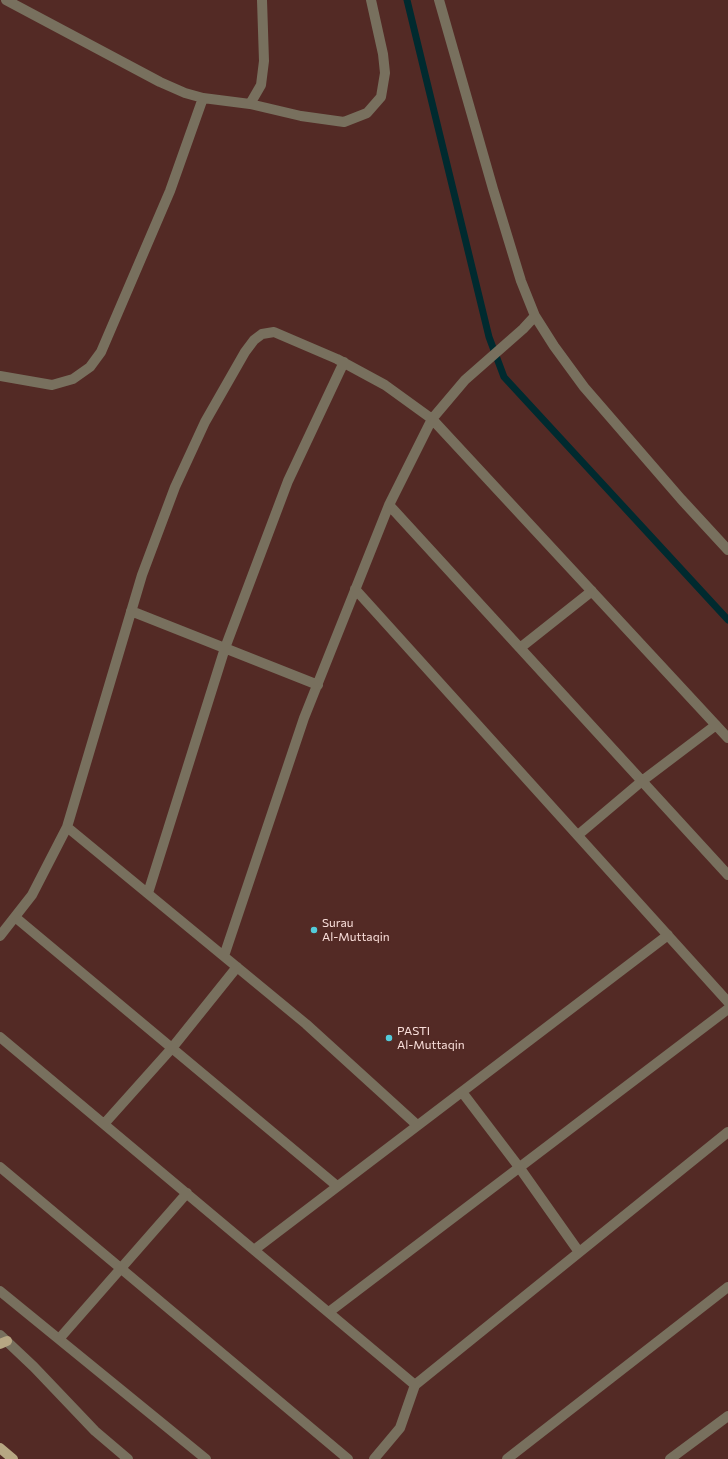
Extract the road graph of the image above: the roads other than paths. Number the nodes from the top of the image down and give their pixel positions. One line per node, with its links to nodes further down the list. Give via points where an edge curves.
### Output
1 (6, 0): 5 (street, via 160,82)
2 (262, 0): 6 (street, via 264,61 261,85)
3 (371, 0): 6 (street, via 385,73 381,97 367,113 344,122 301,116)
4 (440, 0): 7 (street, via 493,189 521,281)
5 (203, 98): 6 (street); 9 (street, via 170,191 102,352 90,367 73,379 52,385)
6 (250, 104)
7 (535, 316): 10 (street, via 465,380); 12 (street, via 584,387)
8 (344, 362): 10 (street, via 385,385); 15 (street, via 274,332 262,334 254,340 205,422 175,487); 16 (street, via 288,482)
9 (0, 376)
10 (432, 419): 11 (street); 14 (street)
11 (389, 505): 13 (street); 17 (street)
12 (728, 550)
13 (355, 589): 18 (street); 23 (street)
14 (592, 591): 17 (street); 19 (street)
15 (131, 611): 16 (street); 22 (street)
16 (225, 648): 18 (street); 25 (street)
17 (520, 648): 21 (street)
18 (318, 685): 29 (street, via 304,718)
19 (716, 725): 20 (street); 21 (street)
20 (728, 738)
21 (642, 781): 23 (street); 24 (street)
22 (66, 827): 25 (street); 26 (street, via 32,895)
23 (578, 835): 27 (street)
24 (728, 875)
25 (148, 893): 29 (street)
26 (15, 917): 28 (street); 34 (street)
27 (668, 935): 31 (street); 35 (street)
28 (0, 936)
29 (224, 956): 30 (street)
30 (237, 967): 34 (street); 37 (street, via 306,1024)
31 (728, 1002)
32 (728, 1009): 40 (street)
33 (0, 1037): 36 (street)
34 (172, 1048): 36 (street); 41 (street)
35 (462, 1092): 37 (street); 40 (street)
36 (104, 1124): 42 (street)
37 (417, 1126): 41 (street)
38 (728, 1132): 44 (street)
39 (0, 1167): 45 (street)
40 (518, 1168): 44 (street); 48 (street)
41 (337, 1186): 43 (street)
42 (187, 1193): 43 (street); 45 (street)
43 (254, 1250): 48 (street)
44 (579, 1252): 51 (street)
45 (121, 1268): 49 (street); 57 (street)
46 (728, 1287): 59 (street)
47 (0, 1291): 49 (street)
48 (329, 1312): 51 (street)
49 (60, 1339): 56 (street)
50 (2, 1340): 55 (street, via 34,1367 95,1431)
51 (415, 1385): 58 (street, via 400,1428)
52 (728, 1416): 60 (street)
53 (0, 1448): 54 (main road)
54 (13, 1459)
55 (128, 1459)
56 (206, 1459)
57 (348, 1459)
58 (374, 1459)
59 (507, 1459)
60 (670, 1459)

